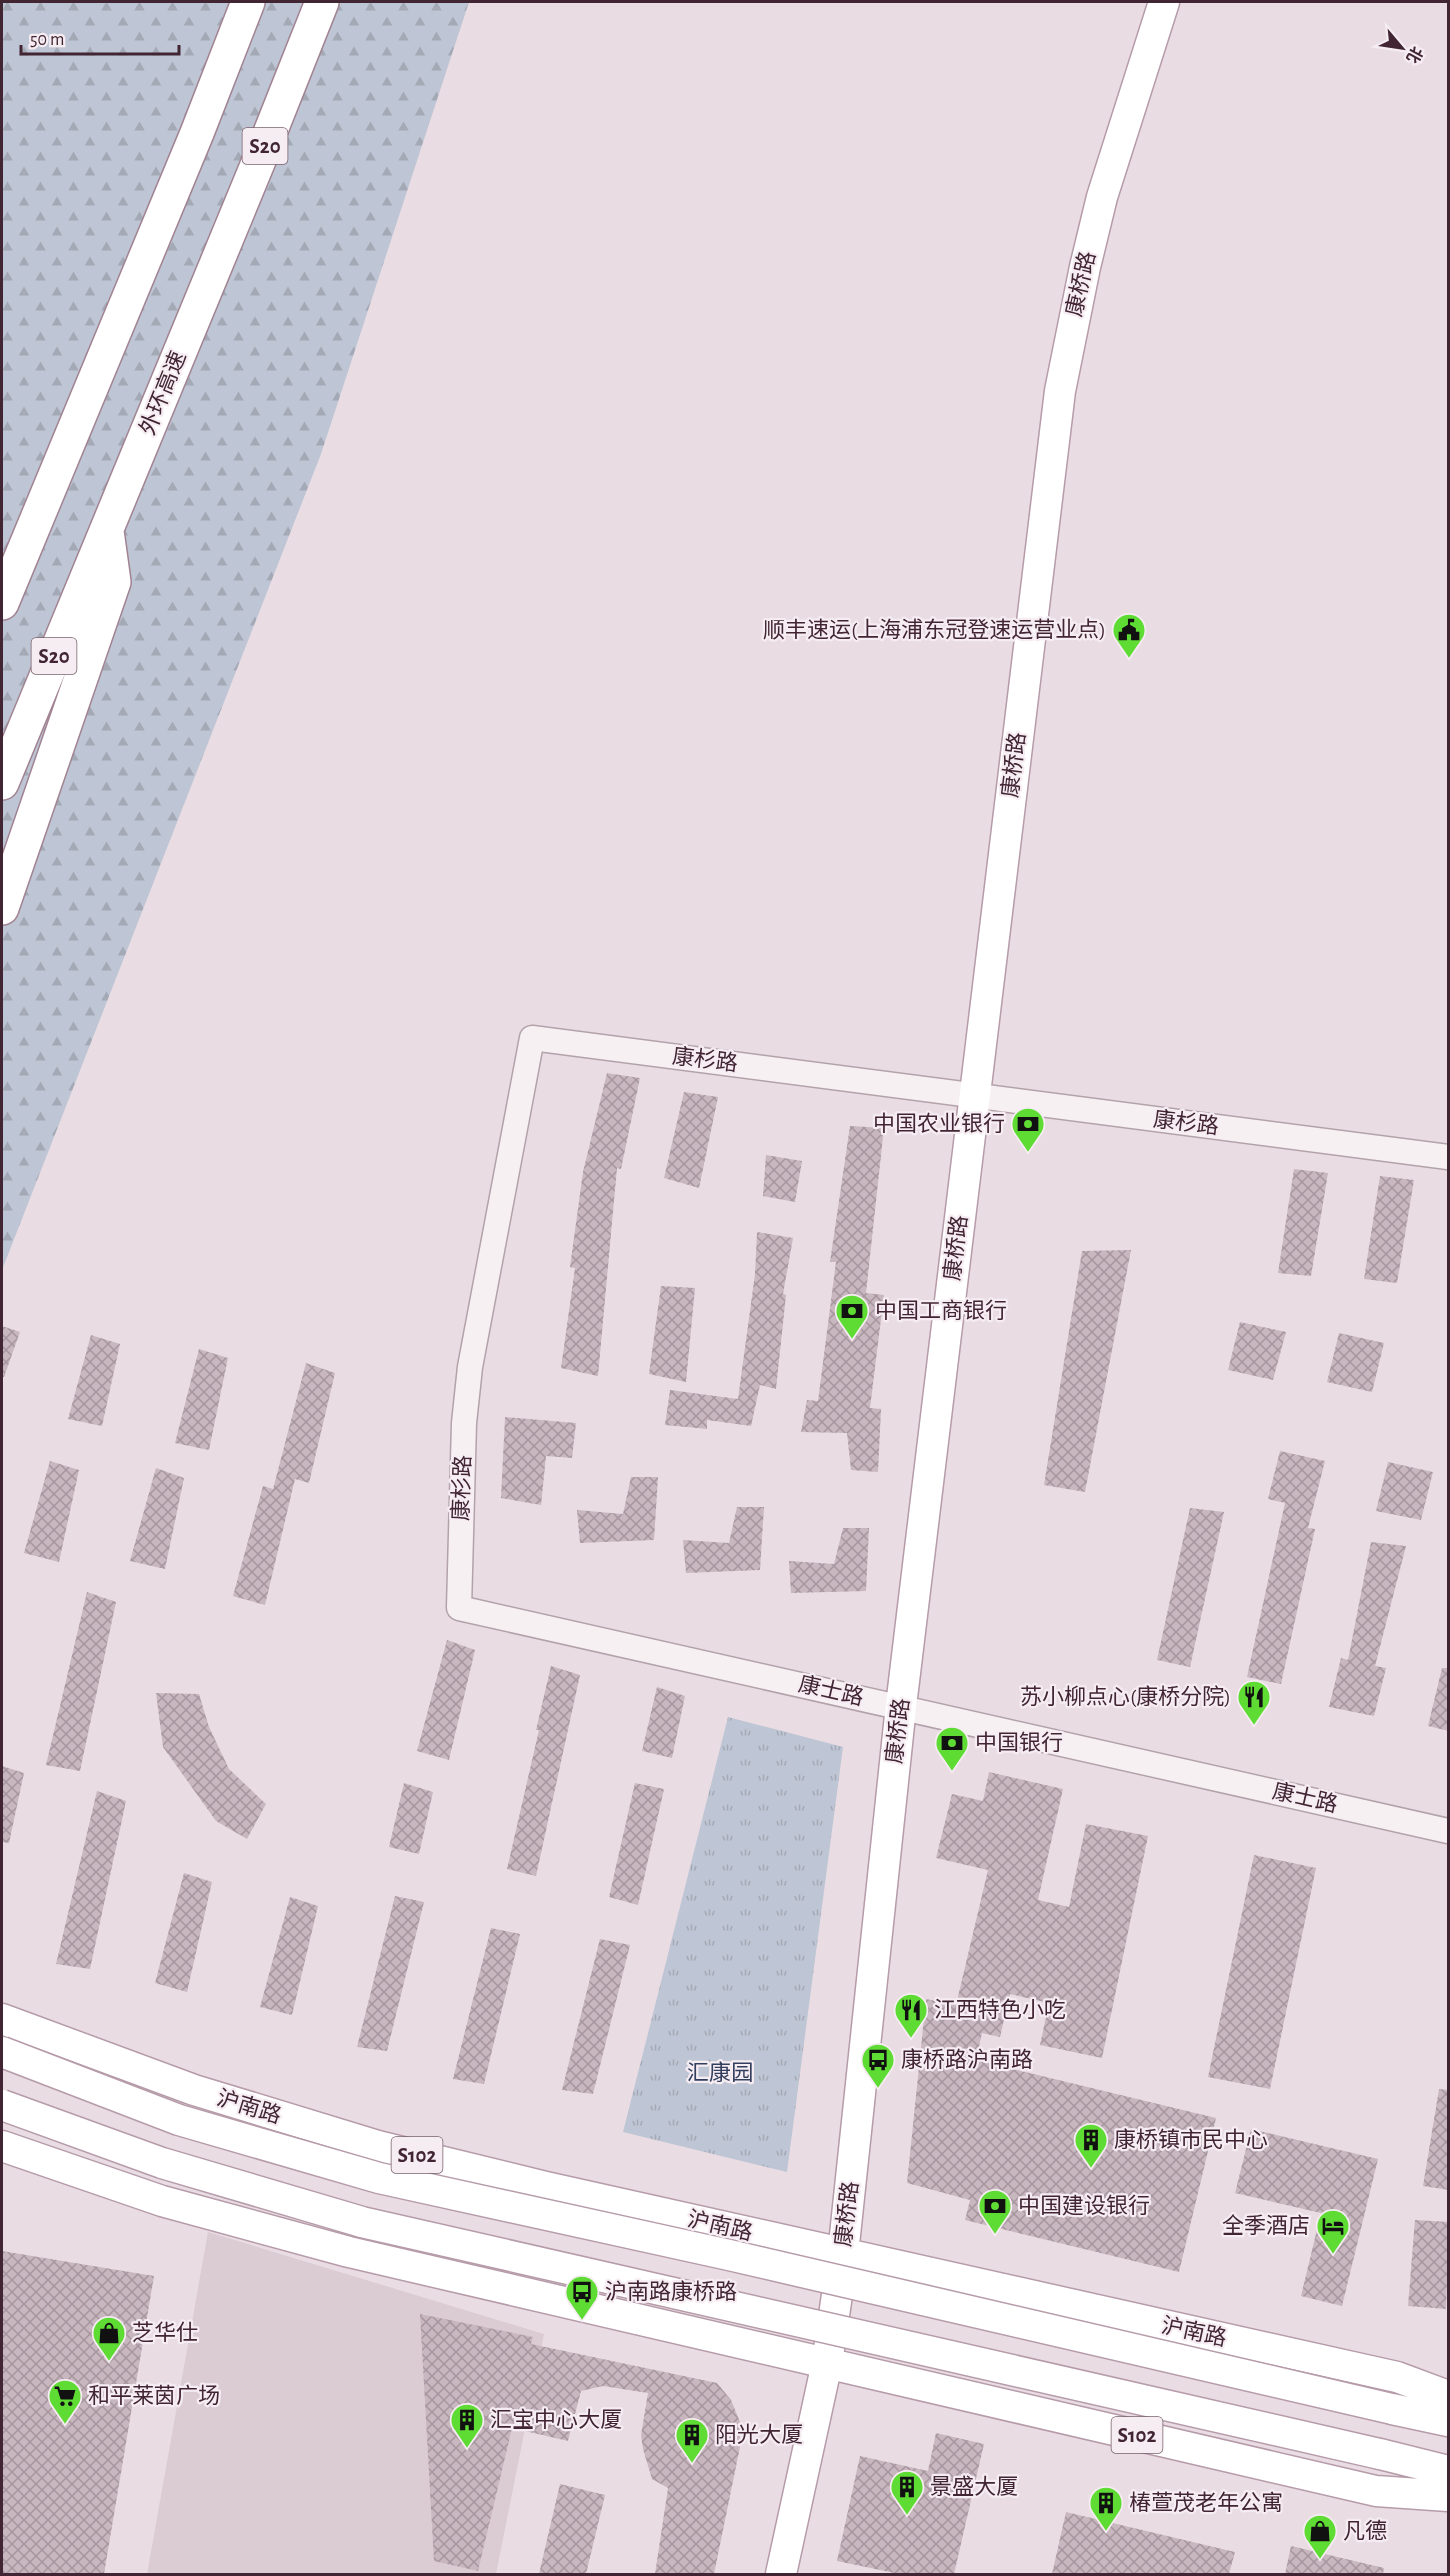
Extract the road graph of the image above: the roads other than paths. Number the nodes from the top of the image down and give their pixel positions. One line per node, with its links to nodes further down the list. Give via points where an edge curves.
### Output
1 (248, 2): 5 (highway)
2 (322, 2): 4 (highway, 外环高速 / S20)
3 (1164, 2): 8 (main road, 康桥路, via 1102,197 1062,380)
4 (107, 529): 6 (highway, 外环高速 / S20); 7 (highway, via 114,582)
5 (2, 600)
6 (2, 783)
7 (2, 908)
8 (975, 1095): 9 (street, 康杉路); 10 (street, 康杉路, via 532,1038 470,1366 464,1423); 11 (main road, 康桥路)
9 (1449, 1157)
10 (459, 1608): 11 (street, 康士路)
11 (901, 1706): 12 (street, 康士路); 17 (main road, 康桥路)
12 (1449, 1831)
13 (2, 2019): 17 (main road, 沪南路 / S102, via 194,2090 378,2146)
14 (2, 2052): 20 (main road, bridge, via 179,2120 380,2178)
15 (2, 2105): 21 (main road, bridge, via 162,2163 362,2222)
16 (2, 2146): 18 (main road, S102, via 162,2201 349,2252)
17 (843, 2254): 18 (main road, 康桥路); 19 (main road, 沪南路 / S102, via 1397,2377)
18 (827, 2362): 22 (main road, S102, via 1376,2491); 23 (main road, 康桥路)
19 (1449, 2396)
20 (1449, 2421)
21 (1449, 2471)
22 (1449, 2496)
23 (781, 2574)

